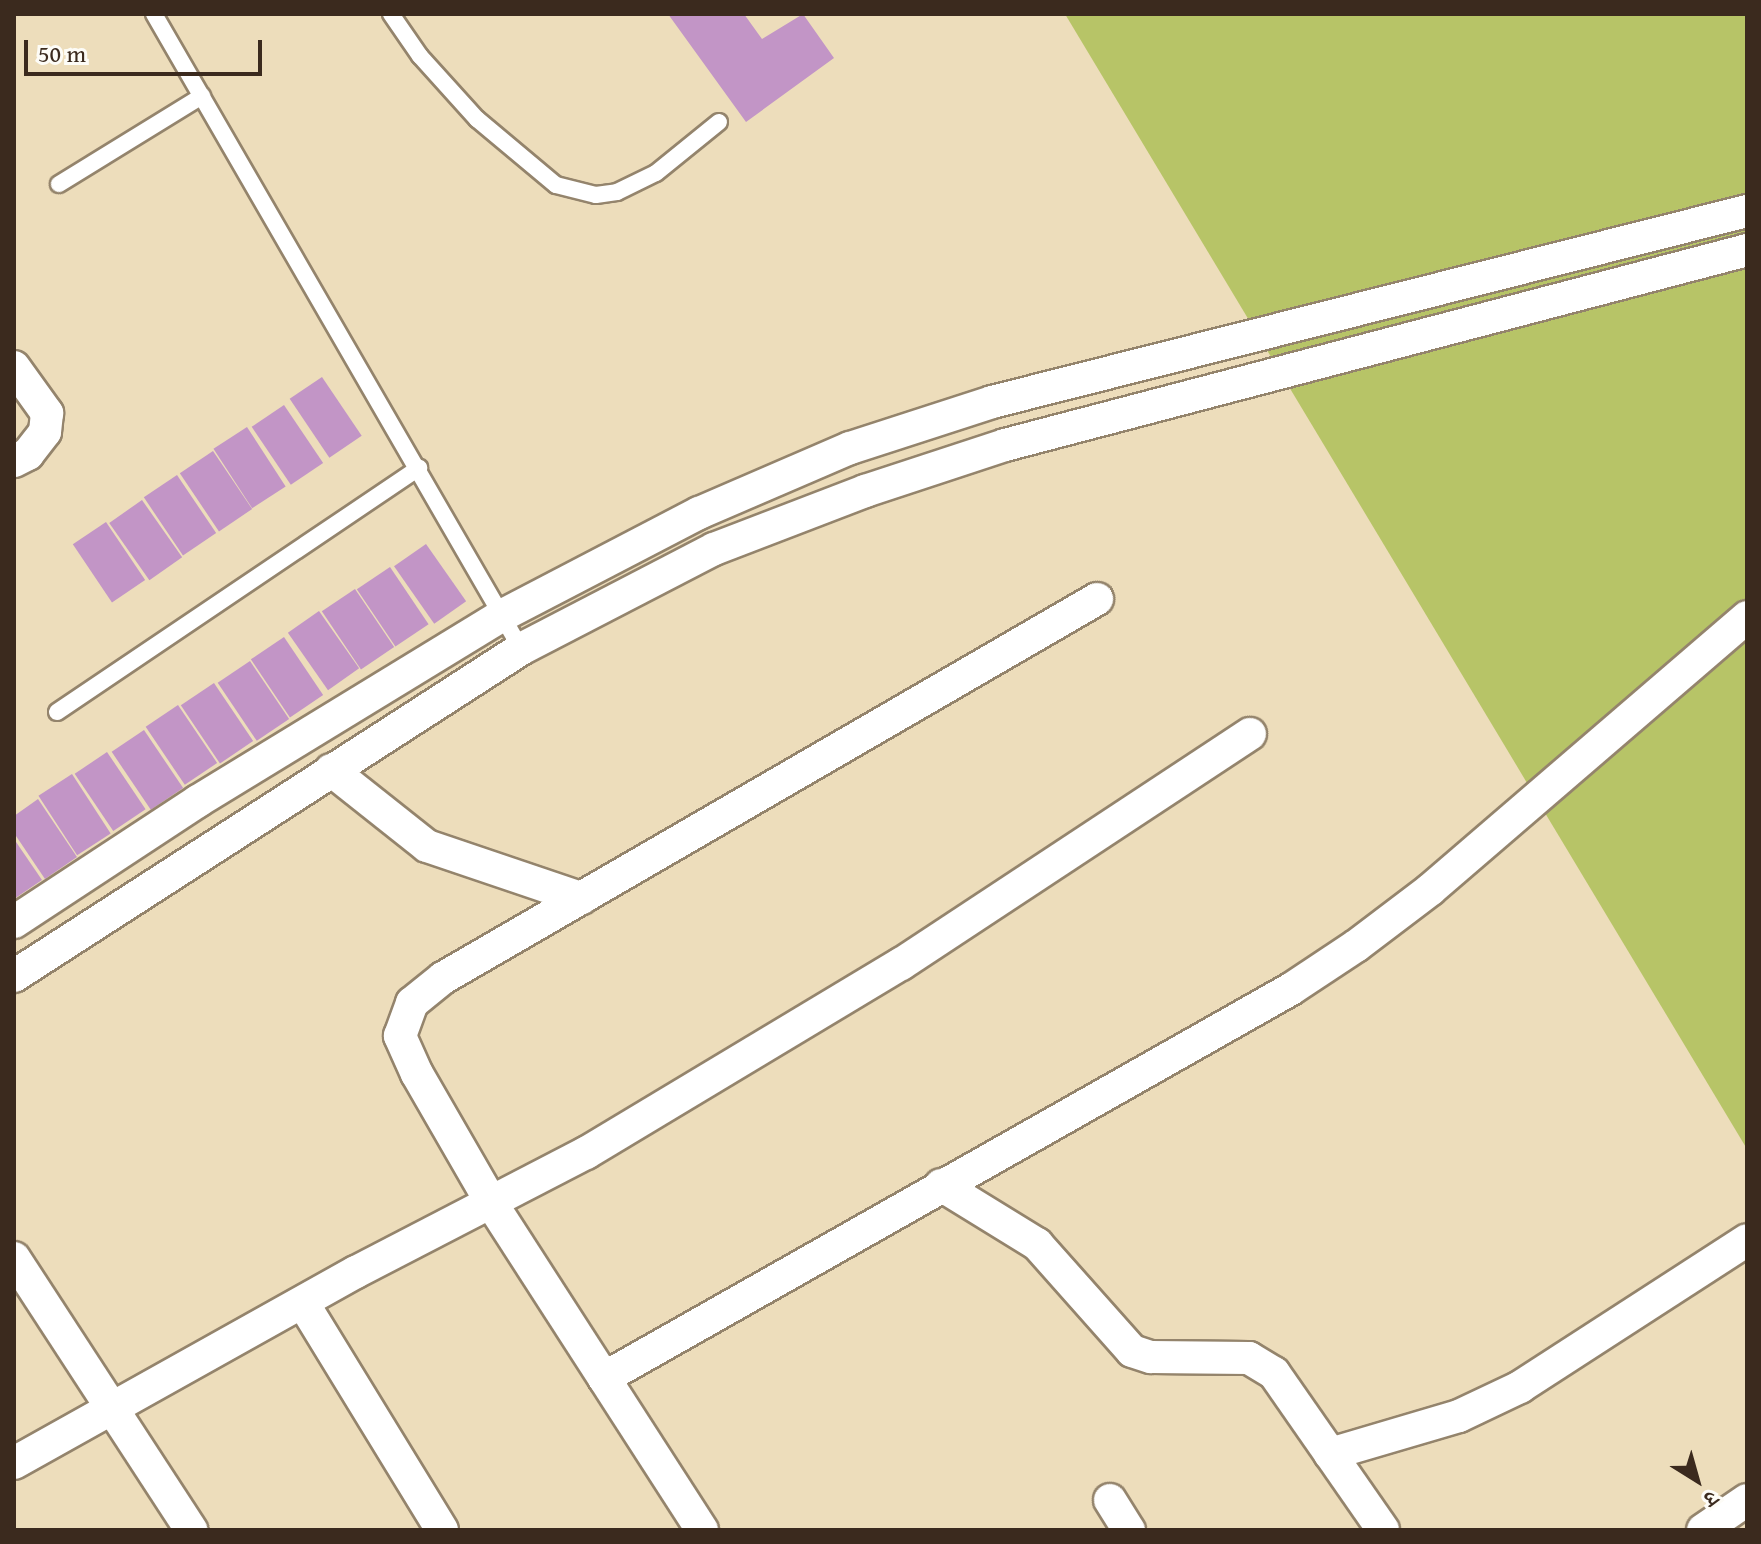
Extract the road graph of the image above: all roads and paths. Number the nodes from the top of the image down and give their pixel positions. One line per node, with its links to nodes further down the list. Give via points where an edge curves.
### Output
1 (154, 14): 3 (lane)
2 (391, 14): 4 (lane, via 420,56 477,119 556,185 596,195 617,192 656,173)
3 (202, 96): 5 (lane); 10 (lane)
4 (719, 122)
5 (59, 184)
6 (1747, 211): 12 (street, via 935,420 850,448 699,513)
7 (1747, 250): 14 (street, via 1318,359 977,454 714,549)
8 (14, 367): 9 (street, via 47,413 45,432 28,454)
9 (14, 461)
10 (419, 468): 12 (lane); 15 (lane)
11 (1097, 599): 18 (street)
12 (503, 615): 14 (lane); 19 (street, via 198,801)
13 (1747, 617): 21 (street, via 1431,889 1356,946 1291,989)
14 (521, 649): 17 (street)
15 (57, 712)
16 (1250, 734): 22 (street, via 901,964 586,1153)
17 (331, 770): 18 (street, via 427,846); 20 (street)
18 (581, 898): 22 (street, via 443,978 412,1003 400,1036)
19 (14, 922)
20 (14, 976)
21 (941, 1185): 26 (street); 28 (street, via 1037,1244 1132,1351 1151,1357 1249,1358 1274,1373)
22 (491, 1202): 25 (street); 26 (street)
23 (1747, 1240): 28 (street, via 1520,1387 1459,1416)
24 (14, 1258): 27 (street)
25 (303, 1303): 27 (street); 33 (street)
26 (604, 1378): 34 (street)
27 (110, 1412): 29 (street); 32 (street)
28 (1330, 1454): 36 (street)
29 (14, 1463)
30 (1110, 1500): 35 (street)
31 (1747, 1500): 37 (street)
32 (191, 1530)
33 (442, 1530)
34 (702, 1530)
35 (1129, 1530)
36 (1383, 1530)
37 (1703, 1530)

